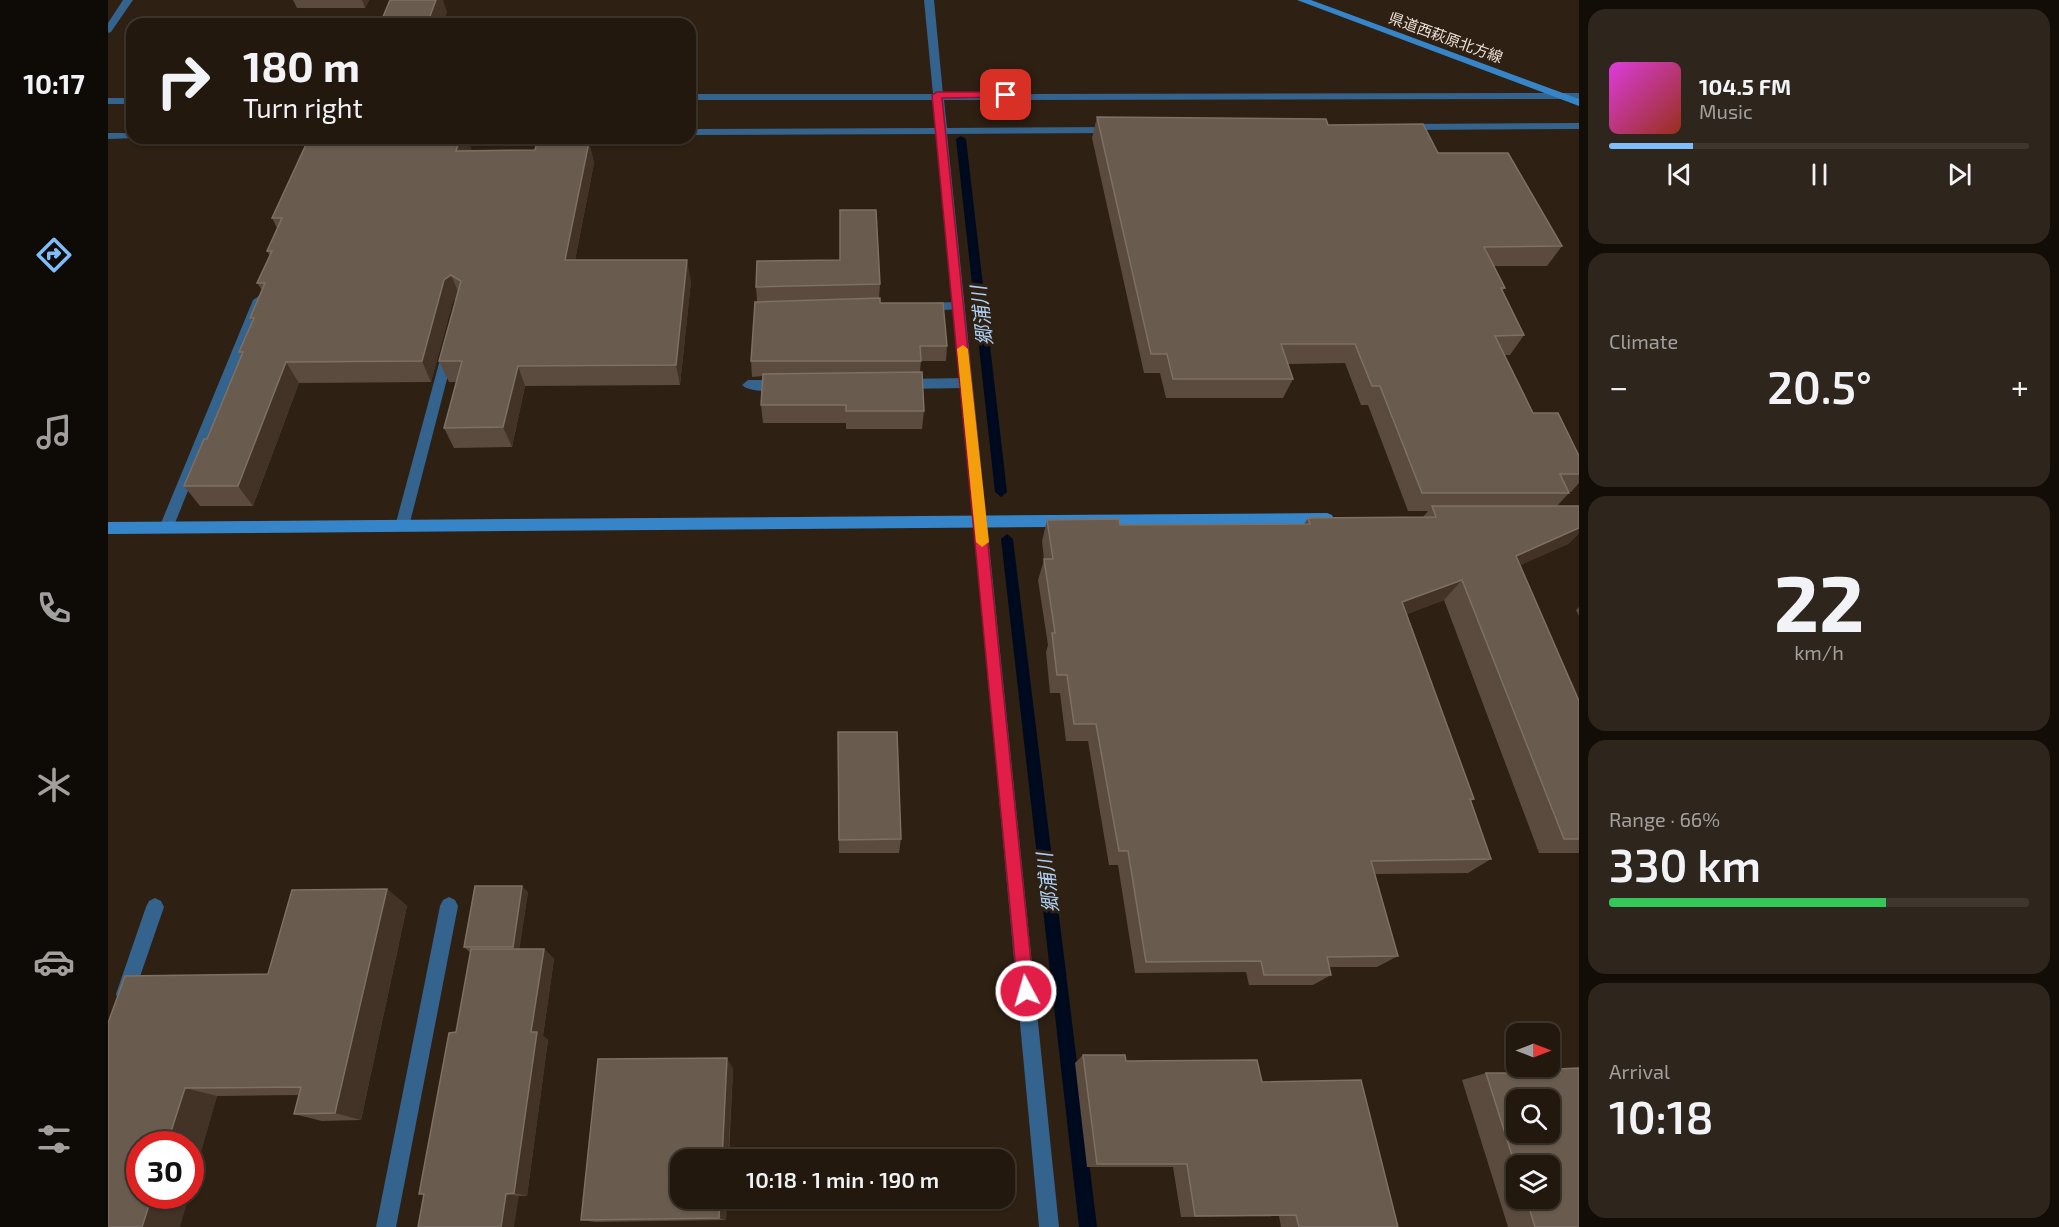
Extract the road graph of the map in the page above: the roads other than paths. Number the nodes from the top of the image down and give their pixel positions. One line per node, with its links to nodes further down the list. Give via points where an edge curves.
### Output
1 (128, 0): 4 (street)
2 (929, 0): 5 (street)
3 (1302, 0): 6 (street, 県道西萩原北方線)
4 (108, 30)
5 (937, 95): 6 (street); 8 (street); 15 (street)
6 (1562, 96): 7 (street); 11 (street, 県道西萩原北方線)
7 (1579, 96)
8 (696, 97)
9 (108, 101): 10 (street)
10 (126, 101)
11 (1579, 103)
12 (1579, 126): 13 (street)
13 (1390, 127)
14 (1130, 129): 15 (street)
15 (940, 131): 16 (street); 20 (street)
16 (696, 132)
17 (108, 136): 18 (street)
18 (126, 136)
19 (264, 287): 31 (street)
20 (958, 306): 21 (street); 23 (street)
21 (912, 307)
22 (452, 336): 29 (street)
23 (966, 383): 24 (street); 28 (street)
24 (886, 384)
25 (748, 385): 26 (street)
26 (794, 385)
27 (1340, 519): 28 (street)
28 (980, 520): 29 (street); 36 (street)
29 (402, 526): 31 (street)
30 (108, 528): 31 (street)
31 (166, 528)
32 (449, 906): 35 (street)
33 (155, 907): 34 (street)
34 (119, 1013)
35 (386, 1227)
36 (1049, 1227)

